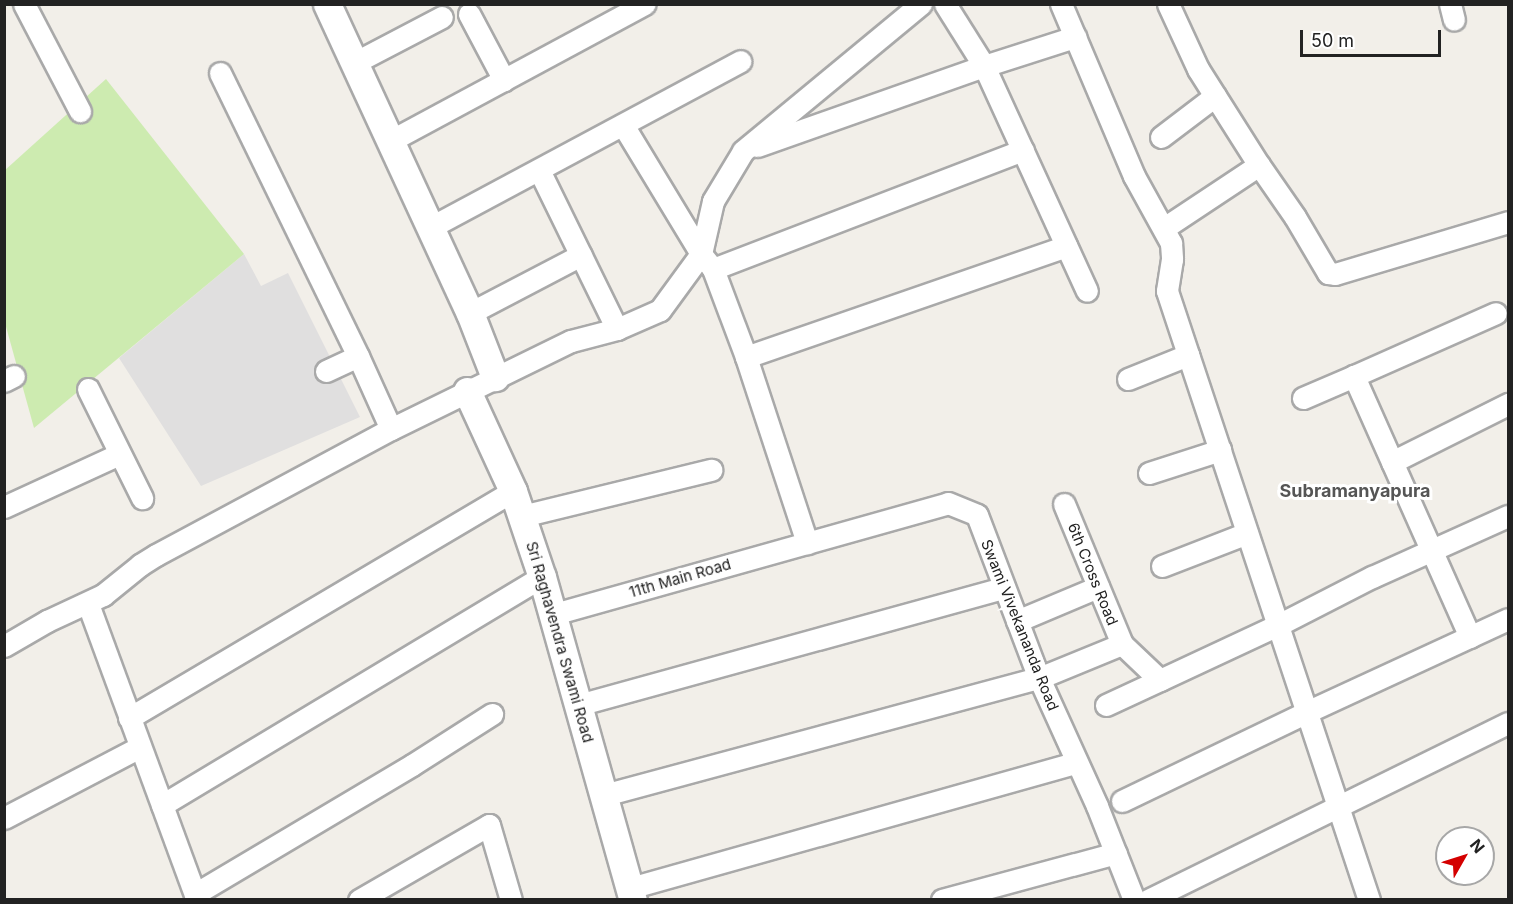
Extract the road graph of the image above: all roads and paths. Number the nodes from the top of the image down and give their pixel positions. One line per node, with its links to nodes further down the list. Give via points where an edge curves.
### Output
1 (24, 4): 17 (street)
2 (327, 4): 12 (street)
3 (644, 4): 15 (street)
4 (921, 4): 22 (street)
5 (945, 4): 13 (street)
6 (1061, 4): 10 (street)
7 (1168, 4): 16 (street)
8 (469, 14): 15 (street)
9 (442, 17): 12 (street)
10 (1075, 37): 13 (street); 27 (street, via 1134,176)
11 (740, 61): 18 (street)
12 (354, 63): 20 (street)
13 (984, 66): 21 (street); 22 (street)
14 (220, 73): 36 (street)
15 (504, 80): 20 (street)
16 (1215, 96): 19 (street); 23 (street)
17 (80, 111)
18 (623, 125): 24 (street); 30 (street)
19 (1161, 137)
20 (390, 141): 26 (street)
21 (1023, 150): 28 (street); 30 (street)
22 (743, 151): 30 (street, via 713,201)
23 (1258, 165): 25 (street, via 1328,273); 27 (street)
24 (539, 170): 26 (street); 29 (street)
25 (1509, 222)
26 (431, 227): 32 (street)
27 (1164, 228): 35 (street, via 1173,249 1167,291)
28 (1066, 246): 31 (street); 37 (street)
29 (580, 255): 32 (street); 34 (street)
30 (707, 261): 34 (street, via 660,310); 37 (street)
31 (1087, 291)
32 (470, 313): 40 (street)
33 (1496, 313): 39 (street)
34 (617, 329): 40 (street, via 571,340)
35 (1188, 355): 41 (street); 47 (street)
36 (358, 356): 38 (street); 46 (street)
37 (746, 357): 58 (street)
38 (326, 371)
39 (1354, 376): 44 (street); 49 (street)
40 (495, 377): 43 (street)
41 (1128, 379)
42 (88, 389): 48 (street)
43 (467, 391): 46 (street); 53 (street, Sri Raghavendra Swami Road)
44 (1303, 398)
45 (1509, 404): 49 (street)
46 (391, 429): 64 (street, via 156,555)
47 (1220, 450): 51 (street); 57 (street)
48 (119, 454): 52 (street); 55 (street)
49 (1392, 462): 59 (street)
50 (711, 470): 53 (street)
51 (1149, 473)
52 (142, 498)
53 (518, 503): 61 (street, Sri Raghavendra Swami Road); 78 (street)
54 (1064, 504): 62 (street, 6th Cross Road)
55 (4, 507)
56 (1509, 516): 59 (street)
57 (1247, 533): 60 (street); 68 (street)
58 (807, 543): 63 (street, Swami Vivekananda Road, via 948,503 977,515); 65 (street, 11th Main Road)
59 (1431, 549): 68 (street); 69 (street)
60 (1162, 566)
61 (542, 577): 65 (street, Sri Raghavendra Swami Road); 84 (street)
62 (1098, 587): 67 (street); 70 (street, 6th Cross Road)
63 (1004, 588): 67 (street, Swami Vivekananda Road); 74 (street)
64 (88, 604): 71 (street, via 46,621); 78 (street)
65 (554, 614): 74 (street, Sri Raghavendra Swami Road)
66 (1509, 620): 69 (street)
67 (1017, 621): 72 (street, Swami Vivekananda Road)
68 (1278, 625): 73 (street); 76 (street)
69 (1470, 638): 76 (street)
70 (1122, 644): 72 (street); 73 (street)
71 (4, 646)
72 (1039, 678): 81 (street, Swami Vivekananda Road); 82 (street)
73 (1160, 680): 75 (street)
74 (578, 705): 82 (street, Sri Raghavendra Swami Road)
75 (1106, 705)
76 (1309, 711): 83 (street); 85 (street)
77 (492, 714): 89 (street)
78 (129, 718): 80 (street)
79 (1509, 723): 85 (street)
80 (140, 747): 84 (street); 86 (street)
81 (1077, 762): 87 (street, Swami Vivekananda Road); 88 (street)
82 (604, 795): 88 (street, Sri Raghavendra Swami Road)
83 (1122, 801)
84 (162, 805): 89 (street)
85 (1336, 807): 94 (street); 95 (street)
86 (4, 818)
87 (1116, 853): 92 (street); 93 (street, Swami Vivekananda Road)
88 (632, 894)
89 (196, 897)
90 (359, 900): 91 (street, via 489,825)
91 (511, 900)
92 (942, 900)
93 (1134, 900)
94 (1148, 900)
95 (1369, 900)

